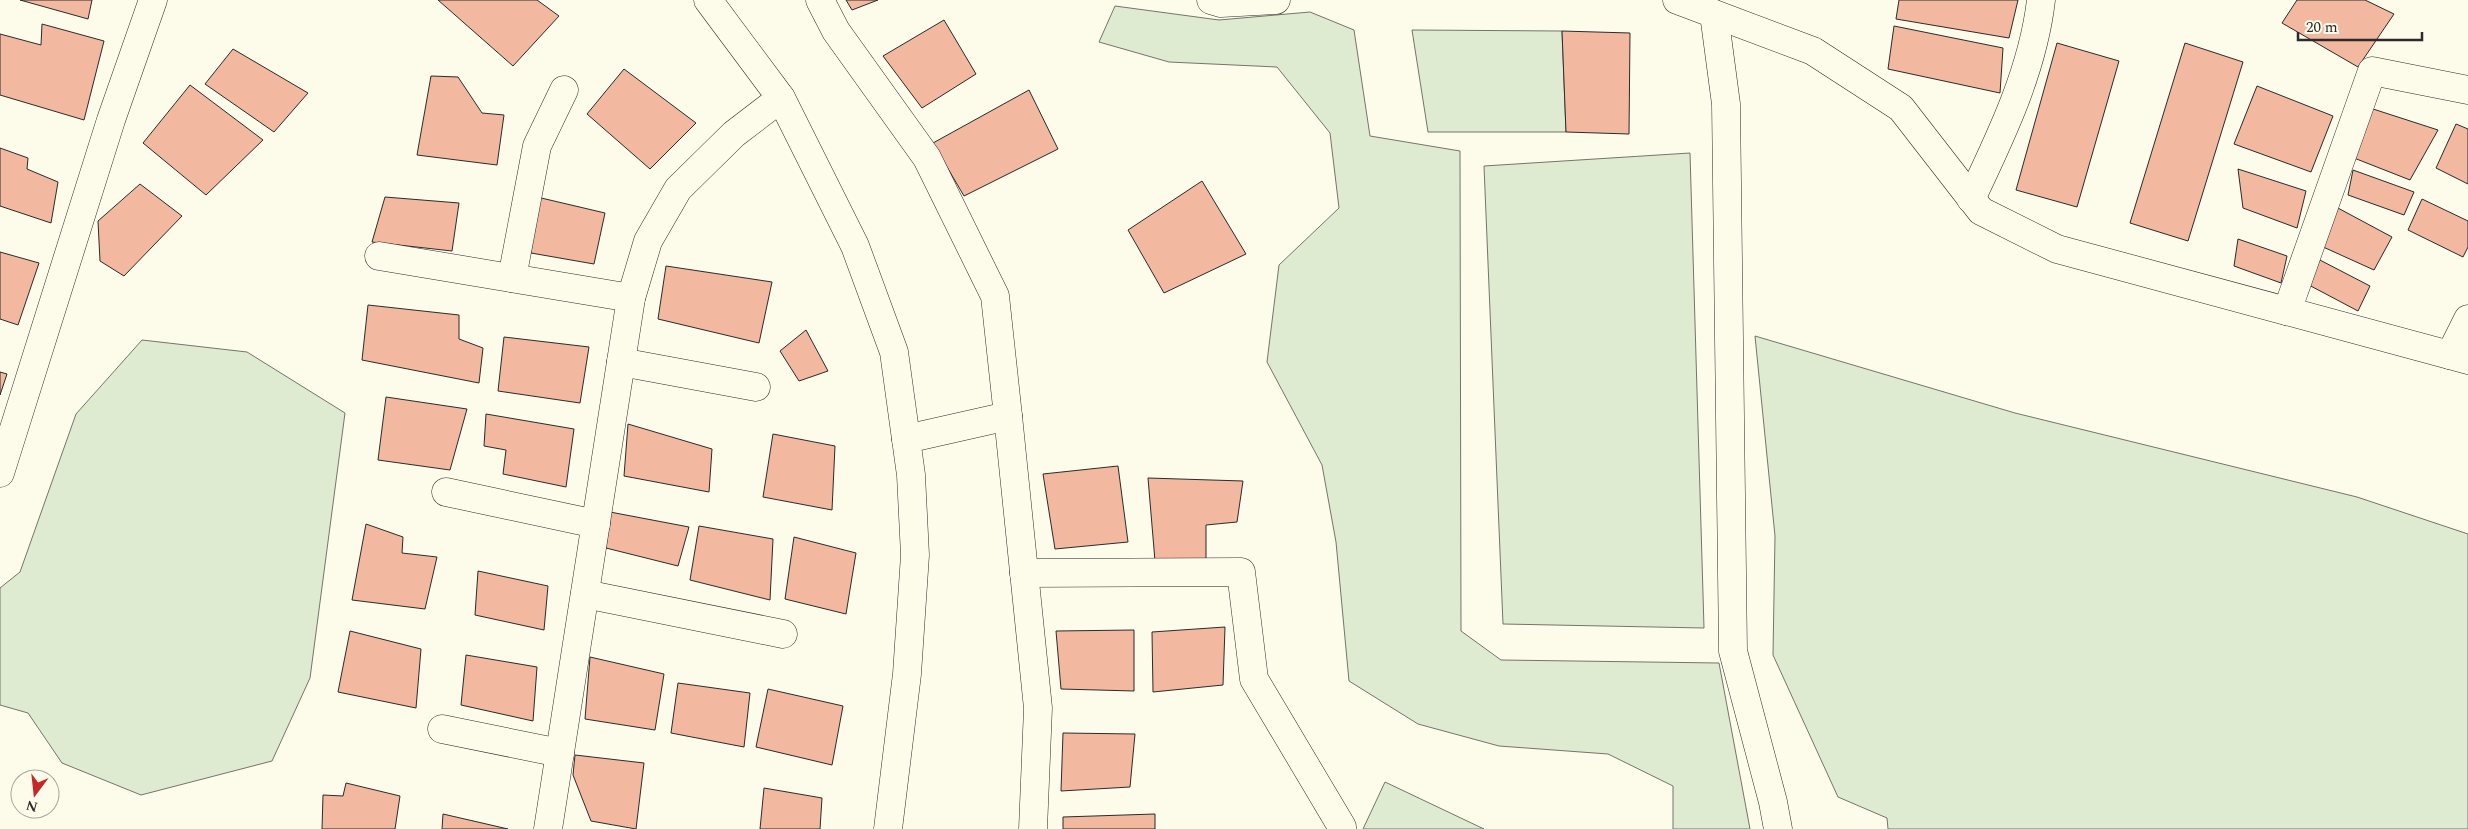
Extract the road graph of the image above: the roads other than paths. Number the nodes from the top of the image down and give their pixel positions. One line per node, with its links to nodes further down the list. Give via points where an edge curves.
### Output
1 (153, 0): 23 (street, via 111,120)
2 (708, 0): 11 (street)
3 (820, 0): 21 (street, via 836,31 927,158 995,296)
4 (1211, 0): 5 (street, via 1221,3)
5 (1276, 0)
6 (1677, 0): 8 (street)
7 (2041, 0): 12 (street, via 2038,24 2009,120)
8 (1714, 14): 12 (street, via 1813,51 1901,108); 35 (street, via 1726,104 1733,651 1774,802)
9 (564, 90): 14 (street, via 537,146)
10 (2468, 90): 16 (street, via 2372,71)
11 (781, 98): 15 (street, via 734,134 678,189 648,241); 22 (street, via 855,246 894,352)
12 (1971, 199): 16 (street, via 1981,211 2057,250)
13 (379, 256): 14 (street)
14 (512, 278): 15 (street)
15 (631, 298): 19 (street)
16 (2287, 311): 18 (street)
17 (2468, 319): 18 (street)
18 (2459, 357)
19 (621, 362): 20 (street); 25 (street)
20 (756, 386)
21 (1008, 416): 22 (street); 26 (street)
22 (906, 439): 32 (street, via 915,555 907,674)
23 (0, 473)
24 (446, 492): 25 (street)
25 (596, 524): 27 (street)
26 (1024, 573): 33 (street, via 1038,708); 34 (street, via 1241,572 1254,679)
27 (585, 594): 28 (street); 30 (street)
28 (783, 634)
29 (442, 730): 30 (street)
30 (560, 753): 31 (street)
31 (548, 829)
32 (888, 829)
33 (1033, 829)
34 (1341, 829)
35 (1778, 829)

